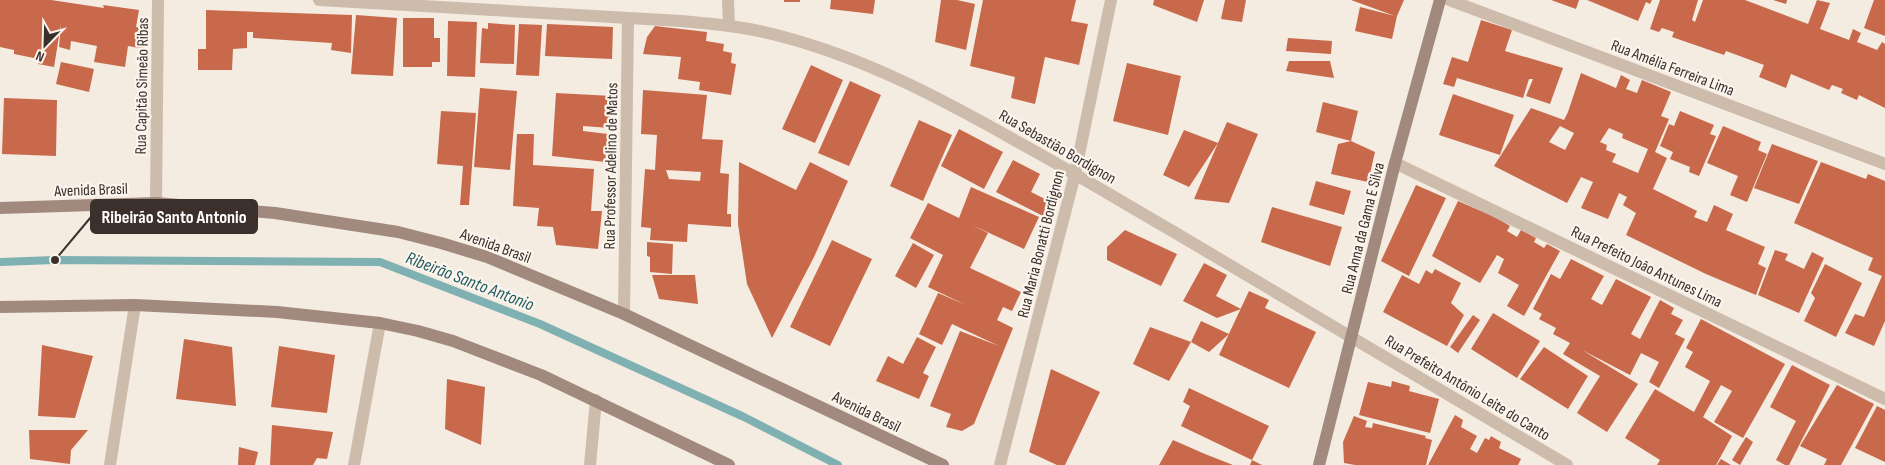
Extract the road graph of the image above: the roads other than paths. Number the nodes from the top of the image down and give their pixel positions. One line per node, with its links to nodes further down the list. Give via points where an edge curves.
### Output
1 (158, 0): 12 (street, Rua Capitão Simeão Ribas)
2 (319, 0): 7 (street, Rua Sebastião Bordignon)
3 (728, 0): 8 (street)
4 (1111, 0): 11 (street, Rua Maria Bonatti Bordignon)
5 (1440, 0): 9 (main road, Rua Anna da Gama E Silva)
6 (1449, 0): 10 (street, Rua Amélia Ferreira Lima)
7 (628, 18): 8 (street, Rua Sebastião Bordignon); 16 (street, Rua Professor Adelino de Matos)
8 (729, 26): 11 (street, Rua Sebastião Bordignon, via 807,43 900,79)
9 (1395, 163): 18 (main road, Rua Anna da Gama E Silva); 19 (street, Rua Prefeito João Antunes Lima)
10 (1885, 164)
11 (1076, 174): 18 (street, Rua Sebastião Bordignon); 26 (street, Rua Maria Bonatti Bordignon)
12 (156, 203): 13 (main road, Avenida Brasil); 16 (main road, Avenida Brasil, via 275,213 398,232 487,257)
13 (0, 208)
14 (135, 305): 15 (main road); 17 (main road, via 277,312); 21 (street)
15 (0, 307)
16 (624, 314): 25 (main road, Avenida Brasil)
17 (380, 323): 20 (main road, via 470,347); 22 (street)
18 (1353, 336): 27 (main road, Rua Anna da Gama E Silva); 28 (street, Rua Prefeito Antônio Leite do Canto)
19 (1885, 399)
20 (596, 400): 23 (street); 24 (main road)
21 (110, 465)
22 (354, 465)
23 (590, 465)
24 (729, 465)
25 (943, 465)
26 (1000, 465)
27 (1319, 465)
28 (1567, 465)

